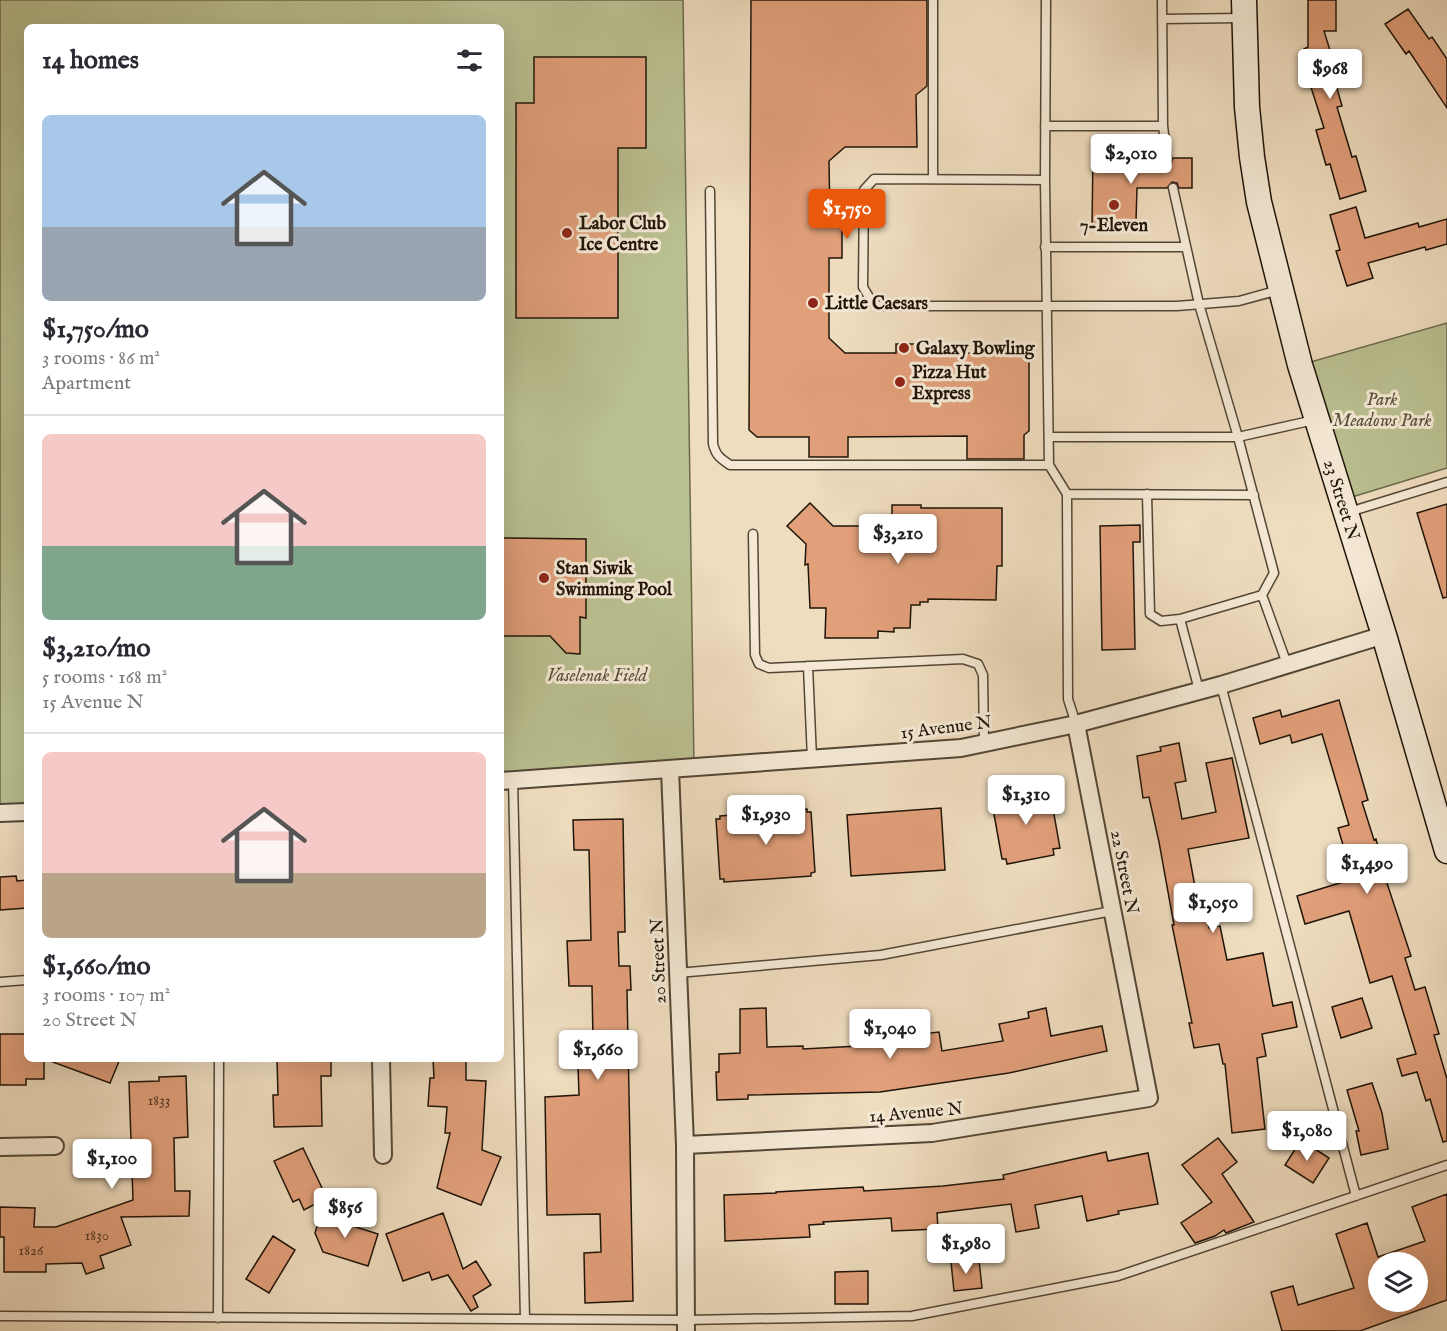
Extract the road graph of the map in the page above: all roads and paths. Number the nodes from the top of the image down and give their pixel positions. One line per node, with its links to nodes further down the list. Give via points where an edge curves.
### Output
1 (933, 0): 9 (lane)
2 (1046, 0): 6 (lane)
3 (1162, 0): 5 (lane)
4 (1244, 9): 5 (lane); 15 (street, 23 Street N, via 1252,157)
5 (1162, 19): 7 (lane)
6 (1045, 126): 7 (lane); 10 (lane)
7 (1163, 126): 8 (lane)
8 (1167, 158)
9 (933, 180): 10 (lane); 17 (lane, via 874,179 864,190 863,287 872,302 879,306)
10 (1045, 180): 13 (lane)
11 (1173, 188): 14 (lane)
12 (710, 191): 21 (lane, via 713,444 719,458 730,465)
13 (1045, 247): 14 (lane); 17 (lane)
14 (1186, 247): 16 (lane)
15 (1281, 289): 16 (lane, via 1239,301); 18 (street, 23 Street N)
16 (1199, 304): 17 (lane); 19 (lane)
17 (1046, 306): 20 (lane)
18 (1317, 419): 19 (lane); 26 (street, 23 Street N)
19 (1238, 436): 20 (lane); 25 (lane)
20 (1049, 437): 21 (lane)
21 (1049, 465): 23 (lane)
22 (1447, 482): 26 (lane)
23 (1067, 494): 24 (lane); 35 (lane, via 1068,699)
24 (1147, 494): 25 (lane); 29 (lane, via 1150,614 1161,621)
25 (1254, 495): 28 (lane, via 1274,573)
26 (1346, 513): 30 (street, 23 Street N)
27 (753, 534): 32 (lane, via 755,655 759,664 769,668)
28 (1262, 595): 29 (lane); 31 (lane)
29 (1180, 619): 34 (lane)
30 (1384, 635): 31 (street, 15 Avenue N); 42 (street, 23 Street N)
31 (1287, 664): 33 (street, 15 Avenue N)
32 (808, 666): 36 (lane, via 963,659 978,664 983,675); 37 (lane)
33 (1221, 684): 34 (street, 15 Avenue N); 55 (lane)
34 (1199, 690): 35 (street, 15 Avenue N)
35 (1076, 724): 36 (street, 15 Avenue N); 43 (street, 22 Street N)
36 (984, 743): 37 (street, 15 Avenue N)
37 (812, 759): 38 (street, 15 Avenue N)
38 (670, 770): 39 (street, 15 Avenue N); 44 (street, 20 Street N)
39 (507, 780): 58 (lane)
40 (24, 812): 41 (street)
41 (0, 813)
42 (1447, 851)
43 (1112, 911): 44 (lane, via 881,956); 49 (street, 22 Street N)
44 (678, 973): 50 (street, 20 Street N)
45 (24, 980): 46 (lane)
46 (0, 982)
47 (219, 1062): 57 (lane)
48 (381, 1062): 53 (street)
49 (1149, 1098): 50 (street, 14 Avenue N, via 932,1133)
50 (685, 1145): 59 (street, 20 Street N)
51 (55, 1146): 52 (street)
52 (0, 1147)
53 (383, 1155)
54 (1447, 1165): 55 (lane)
55 (1356, 1196): 59 (lane, via 1118,1276 912,1316)
56 (0, 1316): 57 (lane)
57 (218, 1317): 58 (lane)
58 (525, 1319): 59 (lane)
59 (686, 1325)

